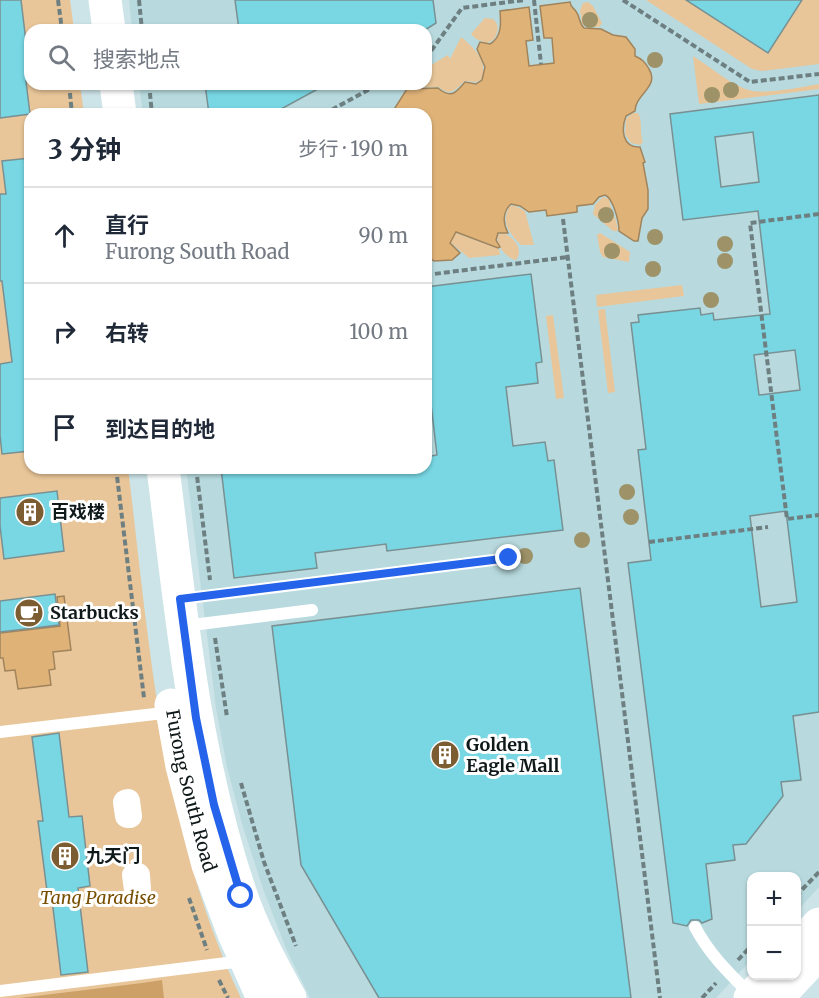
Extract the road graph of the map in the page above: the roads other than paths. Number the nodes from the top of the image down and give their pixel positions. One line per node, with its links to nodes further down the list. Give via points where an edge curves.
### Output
1 (86, 0): 3 (main road)
2 (105, 0): 4 (main road)
3 (89, 24)
4 (108, 24)
5 (97, 90): 7 (main road)
6 (117, 90): 8 (main road)
7 (99, 108)
8 (119, 108)
9 (144, 474): 14 (main road, Furong South Road)
10 (165, 474): 13 (main road, Furong South Road)
11 (509, 558): 13 (lane, via 212,595)
12 (312, 610): 13 (lane, via 215,622)
13 (181, 612): 24 (main road, Furong South Road, via 196,718 214,805 241,896)
14 (172, 711): 15 (lane); 20 (main road, Furong South Road, via 208,865)
15 (0, 732)
16 (819, 924): 18 (main road)
17 (696, 927): 22 (lane, via 718,961)
18 (801, 943)
19 (819, 953): 22 (main road)
20 (245, 960): 21 (lane); 23 (main road, Furong South Road)
21 (0, 991)
22 (762, 992)
23 (262, 998)
24 (290, 998)

